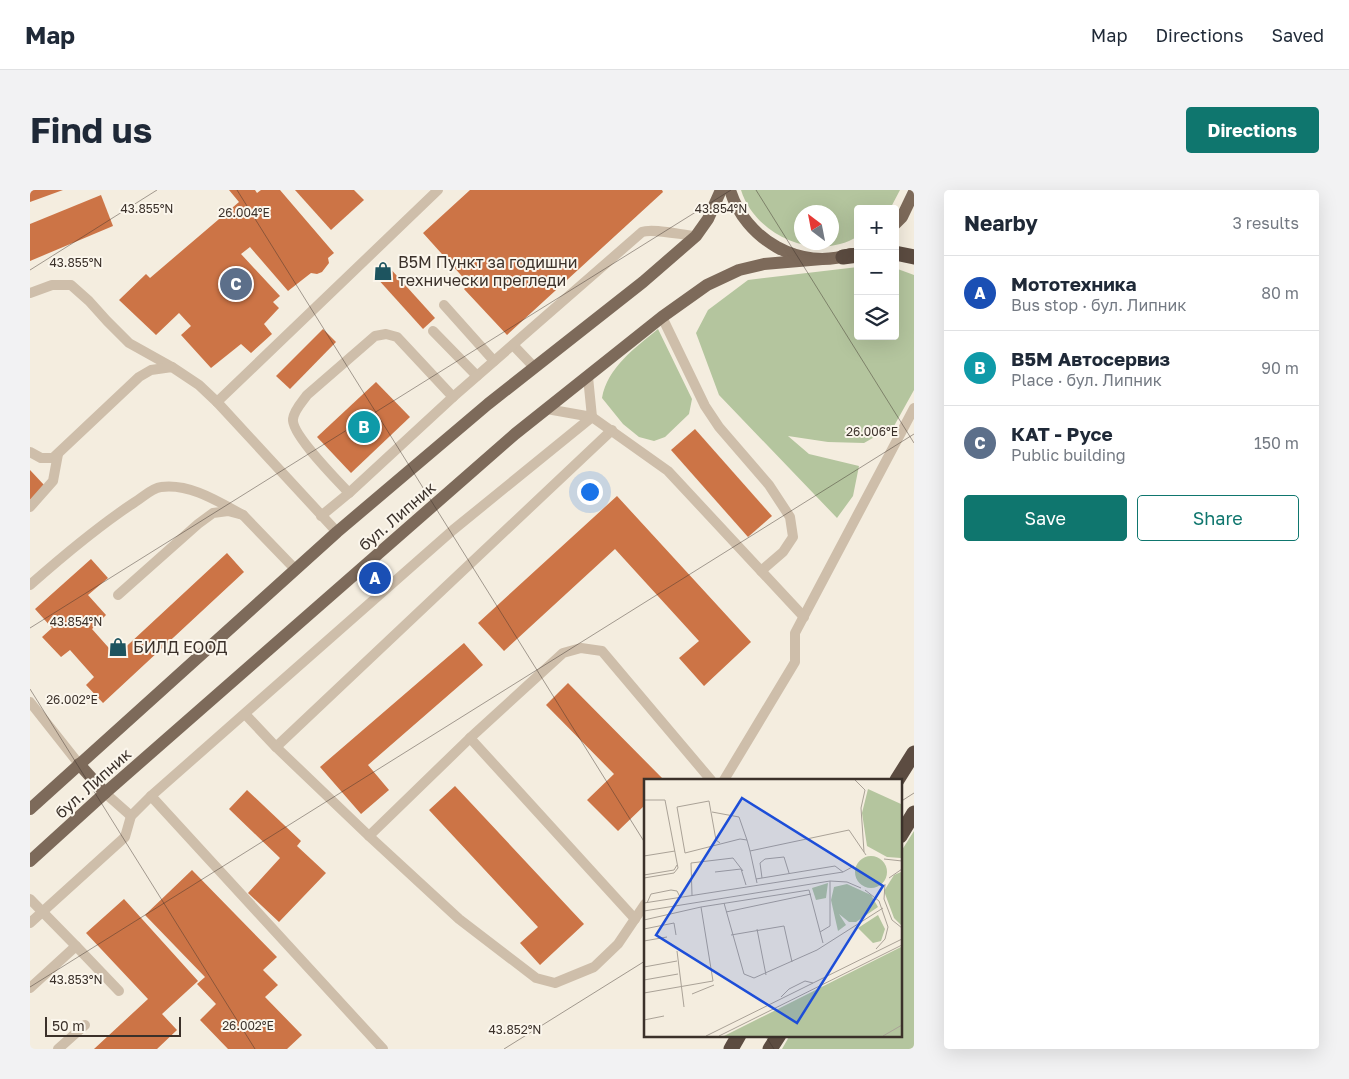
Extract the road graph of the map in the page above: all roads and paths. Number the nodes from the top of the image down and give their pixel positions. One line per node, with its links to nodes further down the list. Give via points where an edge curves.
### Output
1 (438, 190): 22 (lane)
2 (721, 190): 6 (main road, бул. Липник)
3 (730, 190): 10 (main road, via 734,204 749,227 770,244 795,255)
4 (914, 192): 5 (main road)
5 (899, 220)
6 (696, 236): 15 (lane, via 642,232); 18 (main road, бул. Липник)
7 (853, 254): 10 (main road)
8 (899, 254): 9 (highway)
9 (914, 257)
10 (822, 259): 13 (main road, бул. Липник, via 764,264 739,270 707,285)
11 (30, 293): 17 (lane, via 52,285 70,285 129,343)
12 (444, 305): 16 (lane)
13 (662, 316): 20 (main road, бул. Липник); 35 (lane, via 705,406 769,485 790,517 792,537 783,552)
14 (433, 330): 19 (lane)
15 (512, 345): 16 (lane); 18 (lane)
16 (494, 360): 19 (lane)
17 (172, 366): 22 (lane); 28 (lane, via 151,370 139,377)
18 (534, 367): 33 (main road, бул. Липник)
19 (477, 376): 21 (lane)
20 (588, 377): 24 (main road, бул. Липник); 25 (lane)
21 (453, 397): 29 (lane); 29 (lane, via 397,337 386,334 375,336 307,395 293,419 296,432)
22 (217, 402): 32 (lane)
23 (914, 408): 38 (lane)
24 (547, 409): 25 (lane); 48 (main road, бул. Липник)
25 (592, 417): 26 (lane); 40 (lane, via 453,530)
26 (612, 430): 35 (lane, via 668,471); 42 (lane)
27 (30, 452): 28 (lane, via 49,459)
28 (58, 454): 30 (lane, via 52,481)
29 (349, 493): 32 (lane)
30 (30, 507)
31 (243, 515): 34 (lane); 36 (lane, via 193,490 159,487 77,543); 37 (lane, via 228,511 213,513)
32 (321, 516): 33 (lane)
33 (337, 532): 34 (main road, бул. Липник)
34 (296, 569): 44 (main road, бул. Липник)
35 (761, 571): 38 (lane)
36 (30, 585)
37 (118, 595)
38 (804, 617): 46 (lane, via 795,633 795,662)
39 (30, 702): 44 (lane)
40 (245, 714): 42 (lane); 49 (lane)
41 (470, 738): 45 (lane, via 563,653 581,648 602,651); 54 (lane); 59 (lane)
42 (276, 747): 54 (lane)
43 (914, 753): 47 (highway)
44 (79, 764): 48 (main road); 50 (main road, бул. Липник)
45 (710, 779)
46 (725, 779)
47 (898, 779)
48 (105, 793): 52 (lane); 55 (main road, бул. Липник)
49 (151, 796): 52 (lane); 68 (lane)
50 (30, 809)
51 (914, 814): 53 (highway)
52 (131, 816): 58 (lane, via 125,836)
53 (902, 833)
54 (369, 836): 59 (lane, via 459,918 536,978 555,983 594,967 618,944)
55 (30, 862)
56 (30, 898): 58 (lane)
57 (644, 906): 59 (lane)
58 (42, 912): 60 (lane); 61 (lane)
59 (635, 919)
60 (30, 922)
61 (76, 946): 62 (lane); 63 (lane)
62 (30, 988)
63 (119, 991)
64 (85, 1025): 67 (lane)
65 (739, 1036): 69 (highway)
66 (778, 1036): 70 (highway)
67 (58, 1049)
68 (383, 1049)
69 (731, 1049)
70 (770, 1049)

